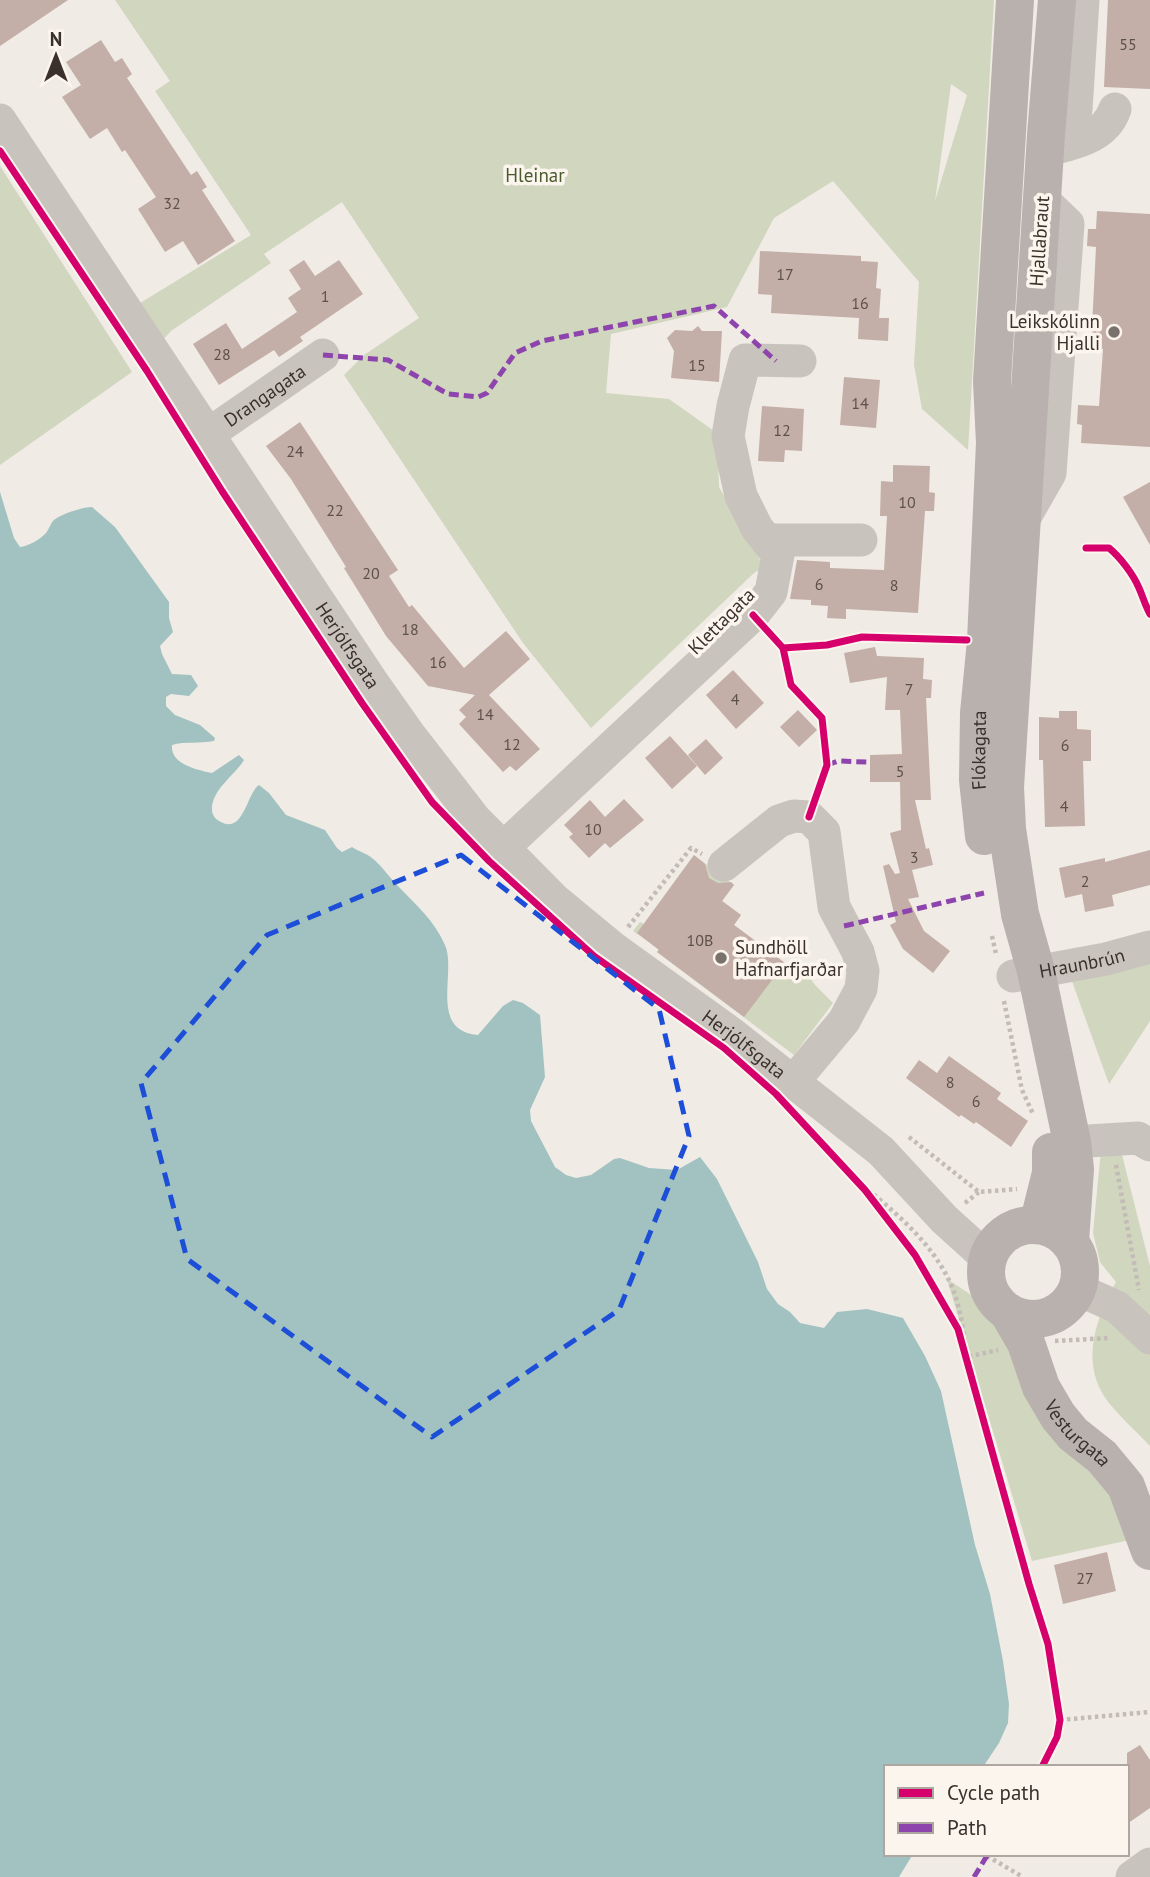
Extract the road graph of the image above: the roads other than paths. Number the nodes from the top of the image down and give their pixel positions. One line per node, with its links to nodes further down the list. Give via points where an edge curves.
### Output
1 (1015, 0): 10 (main road, Hjallabraut, via 992,382)
2 (1057, 0): 6 (main road, Hjallabraut)
3 (1083, 0): 6 (street, via 1076,110)
4 (1115, 109): 6 (street, via 1097,133 1077,142)
5 (0, 120): 9 (street, Herjólfsgata)
6 (1053, 136): 10 (main road, Hjallabraut)
7 (323, 355): 9 (street, Drangagata)
8 (800, 361): 11 (street, Klettagata, via 745,360 733,406 728,436 741,496)
9 (207, 435): 13 (street, Herjólfsgata, via 409,734)
10 (1006, 523): 16 (main road, Flókagata, via 986,641 978,780 991,883)
11 (767, 540): 12 (street); 13 (street, Klettagata, via 778,555 771,592 754,615)
12 (861, 540)
13 (503, 849): 17 (street, Herjólfsgata, via 612,947)
14 (723, 865): 17 (street, Herjólfsgata, via 779,821 794,816 809,817 824,832 834,907 858,952 861,989 844,1021)
15 (1150, 947): 16 (street, Hraunbrún)
16 (1012, 975): 18 (main road); 20 (main road, via 1051,1149)
17 (793, 1082): 21 (street, Herjólfsgata, via 881,1151)
18 (1072, 1142): 19 (street, via 1138,1138); 20 (main road, via 1075,1169)
19 (1150, 1145)
20 (1054, 1234): 21 (main road, via 1022,1226 1007,1232); 22 (main road, via 1076,1253 1079,1265)
21 (987, 1258): 23 (main road, via 988,1289)
22 (1068, 1300): 23 (main road, via 1034,1319); 24 (street, via 1116,1307); 25 (main road, Vesturgata, via 1057,1355 1071,1391 1091,1419 1144,1473)
23 (1008, 1312): 26 (main road, Vesturgata, via 1058,1416 1126,1486)
24 (1149, 1338)
25 (1150, 1487)
26 (1150, 1551)
27 (1150, 1864): 28 (street)
28 (1132, 1877)

